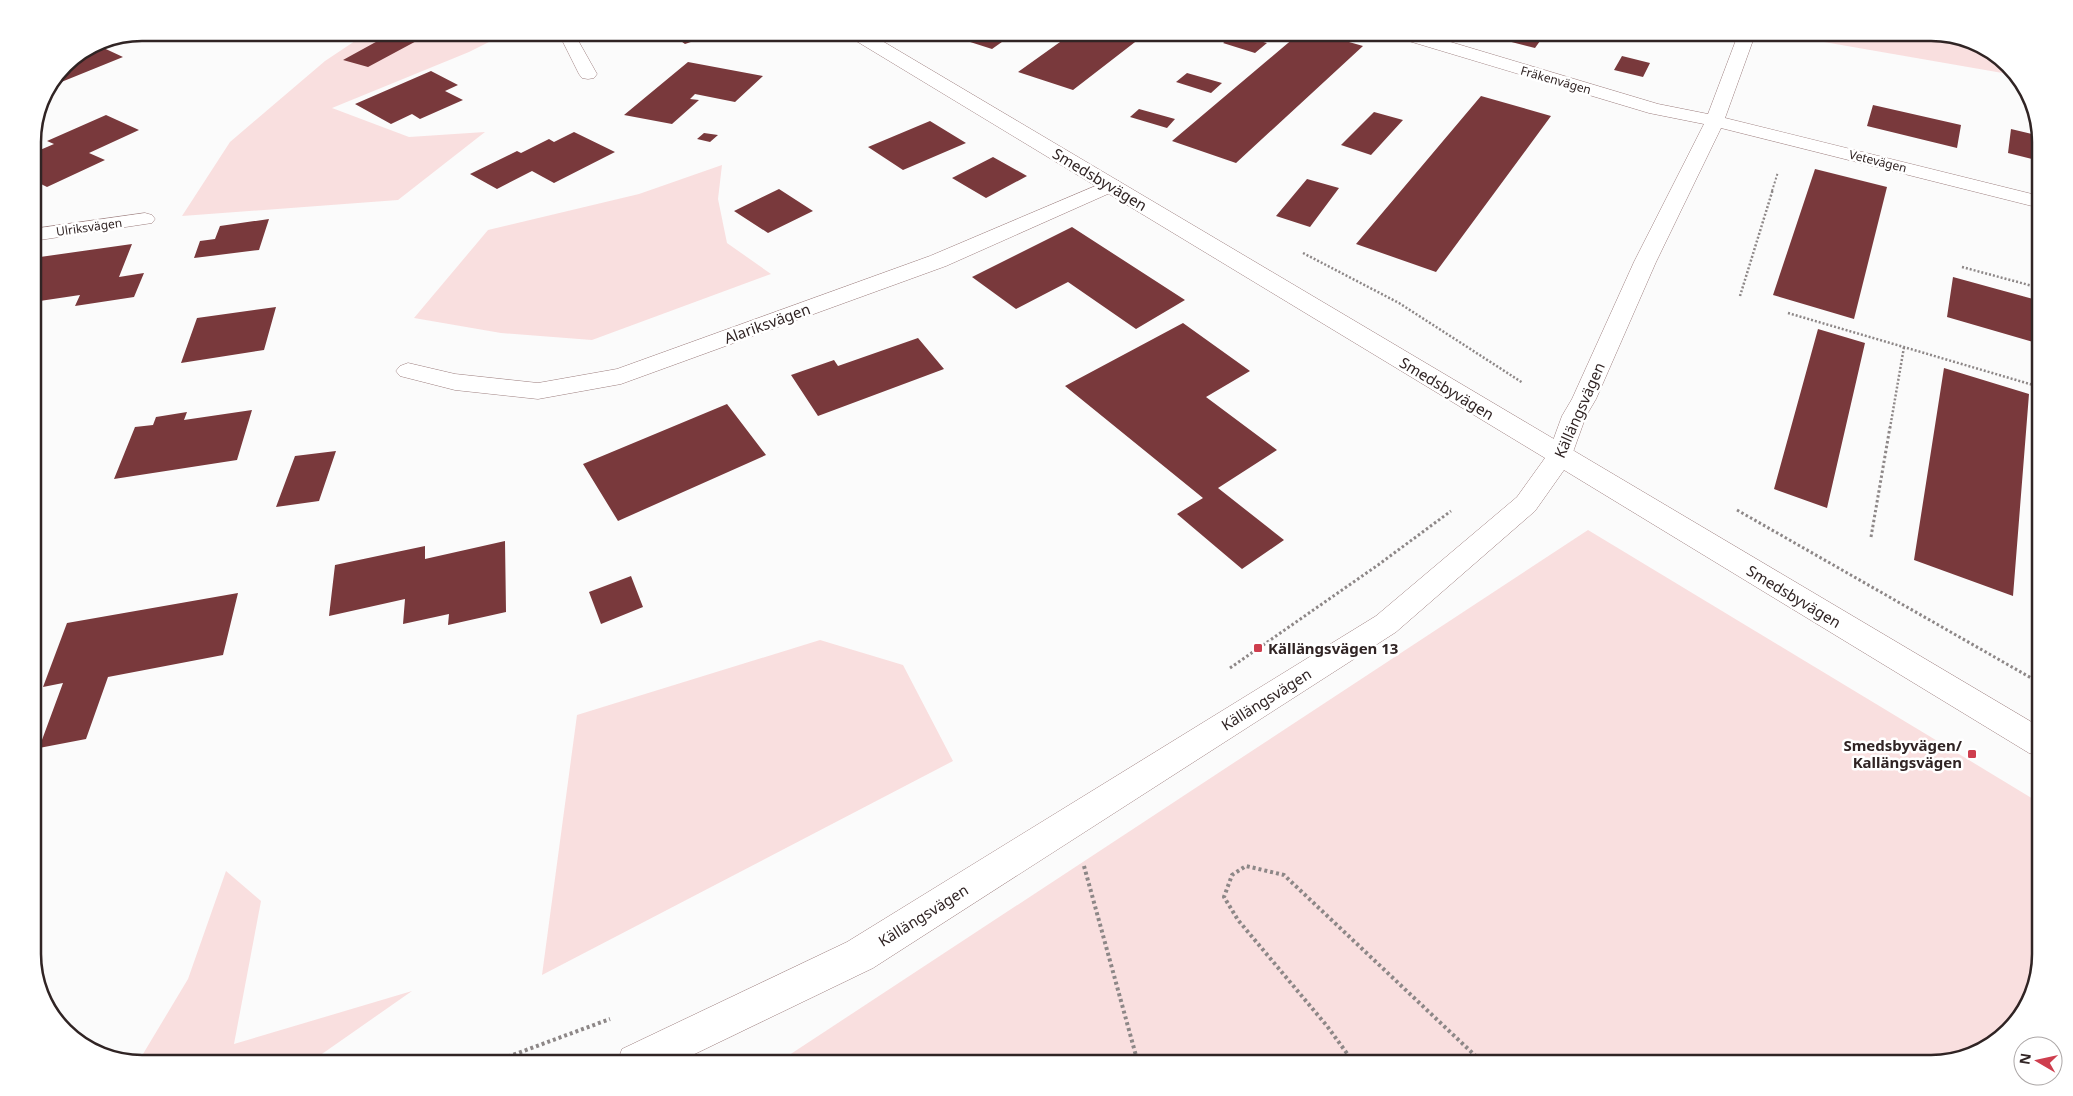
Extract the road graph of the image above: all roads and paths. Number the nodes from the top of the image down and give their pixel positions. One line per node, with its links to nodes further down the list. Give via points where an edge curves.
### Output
1 (571, 41): 5 (street)
2 (869, 41): 8 (street, Smedsbyvägen)
3 (1428, 41): 6 (street, Fräkenvägen, via 1656,109)
4 (1745, 41): 6 (street, Källängsvägen)
5 (588, 74)
6 (1715, 121): 9 (street, Vetevägen); 21 (street, Källängsvägen, via 1645,262 1574,416)
7 (1778, 171): 14 (path)
8 (1112, 185): 18 (street, Alariksvägen, via 938,261 621,376 538,391 454,382); 20 (street, Smedsbyvägen)
9 (2032, 200)
10 (145, 219): 11 (street, Ulriksvägen)
11 (41, 234)
12 (1962, 267): 13 (path)
13 (2032, 286)
14 (1740, 296)
15 (1788, 313): 16 (path)
16 (1904, 347): 19 (path); 23 (path)
17 (1496, 365): 20 (path)
18 (408, 371)
19 (2032, 385)
20 (1455, 394): 21 (street, Smedsbyvägen)
21 (1560, 457): 25 (street, Smedsbyvägen); 26 (street, Källängsvägen, via 1526,504 1386,624)
22 (1455, 507): 24 (path, via 1370,571)
23 (1871, 537)
24 (1227, 670)
25 (2032, 737)
26 (1070, 823): 29 (street, Källängsvägen, via 860,955); 30 (path, via 1099,916)
27 (617, 1016): 28 (path)
28 (515, 1055)
29 (654, 1055)
30 (1136, 1055)
31 (1348, 1055): 32 (path, via 1238,920 1224,897 1232,875 1246,866 1284,875)
32 (1474, 1055)

